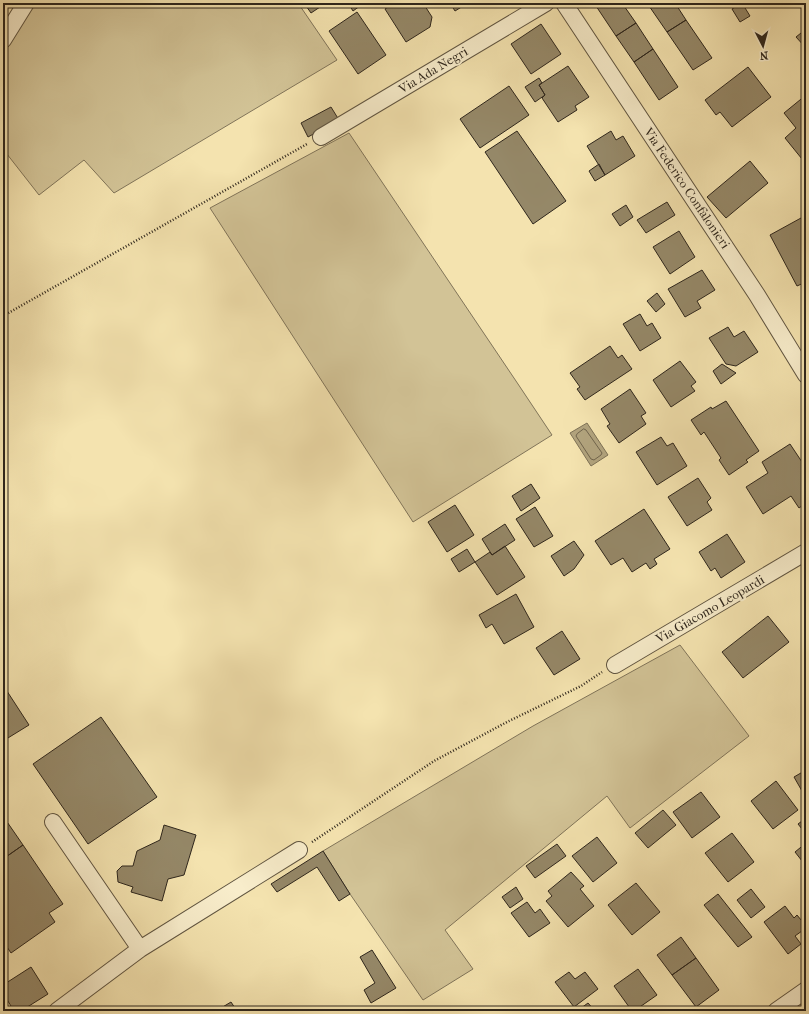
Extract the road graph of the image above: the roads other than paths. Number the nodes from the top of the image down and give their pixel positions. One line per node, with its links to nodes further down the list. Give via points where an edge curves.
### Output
1 (26, 3): 4 (street)
2 (546, 3): 5 (street, Via Ada Negri)
3 (564, 3): 6 (street, Via Federico Confalonieri, via 757,295)
4 (3, 40)
5 (321, 137)
6 (800, 353): 7 (street, Via Federico Confalonieri)
7 (806, 375)
8 (806, 552): 9 (street, Via Giacomo Leopardi)
9 (615, 665)
10 (53, 822): 12 (street)
11 (299, 850): 12 (street)
12 (140, 949): 14 (street)
13 (806, 990): 15 (street)
14 (57, 1011)
15 (776, 1011)

